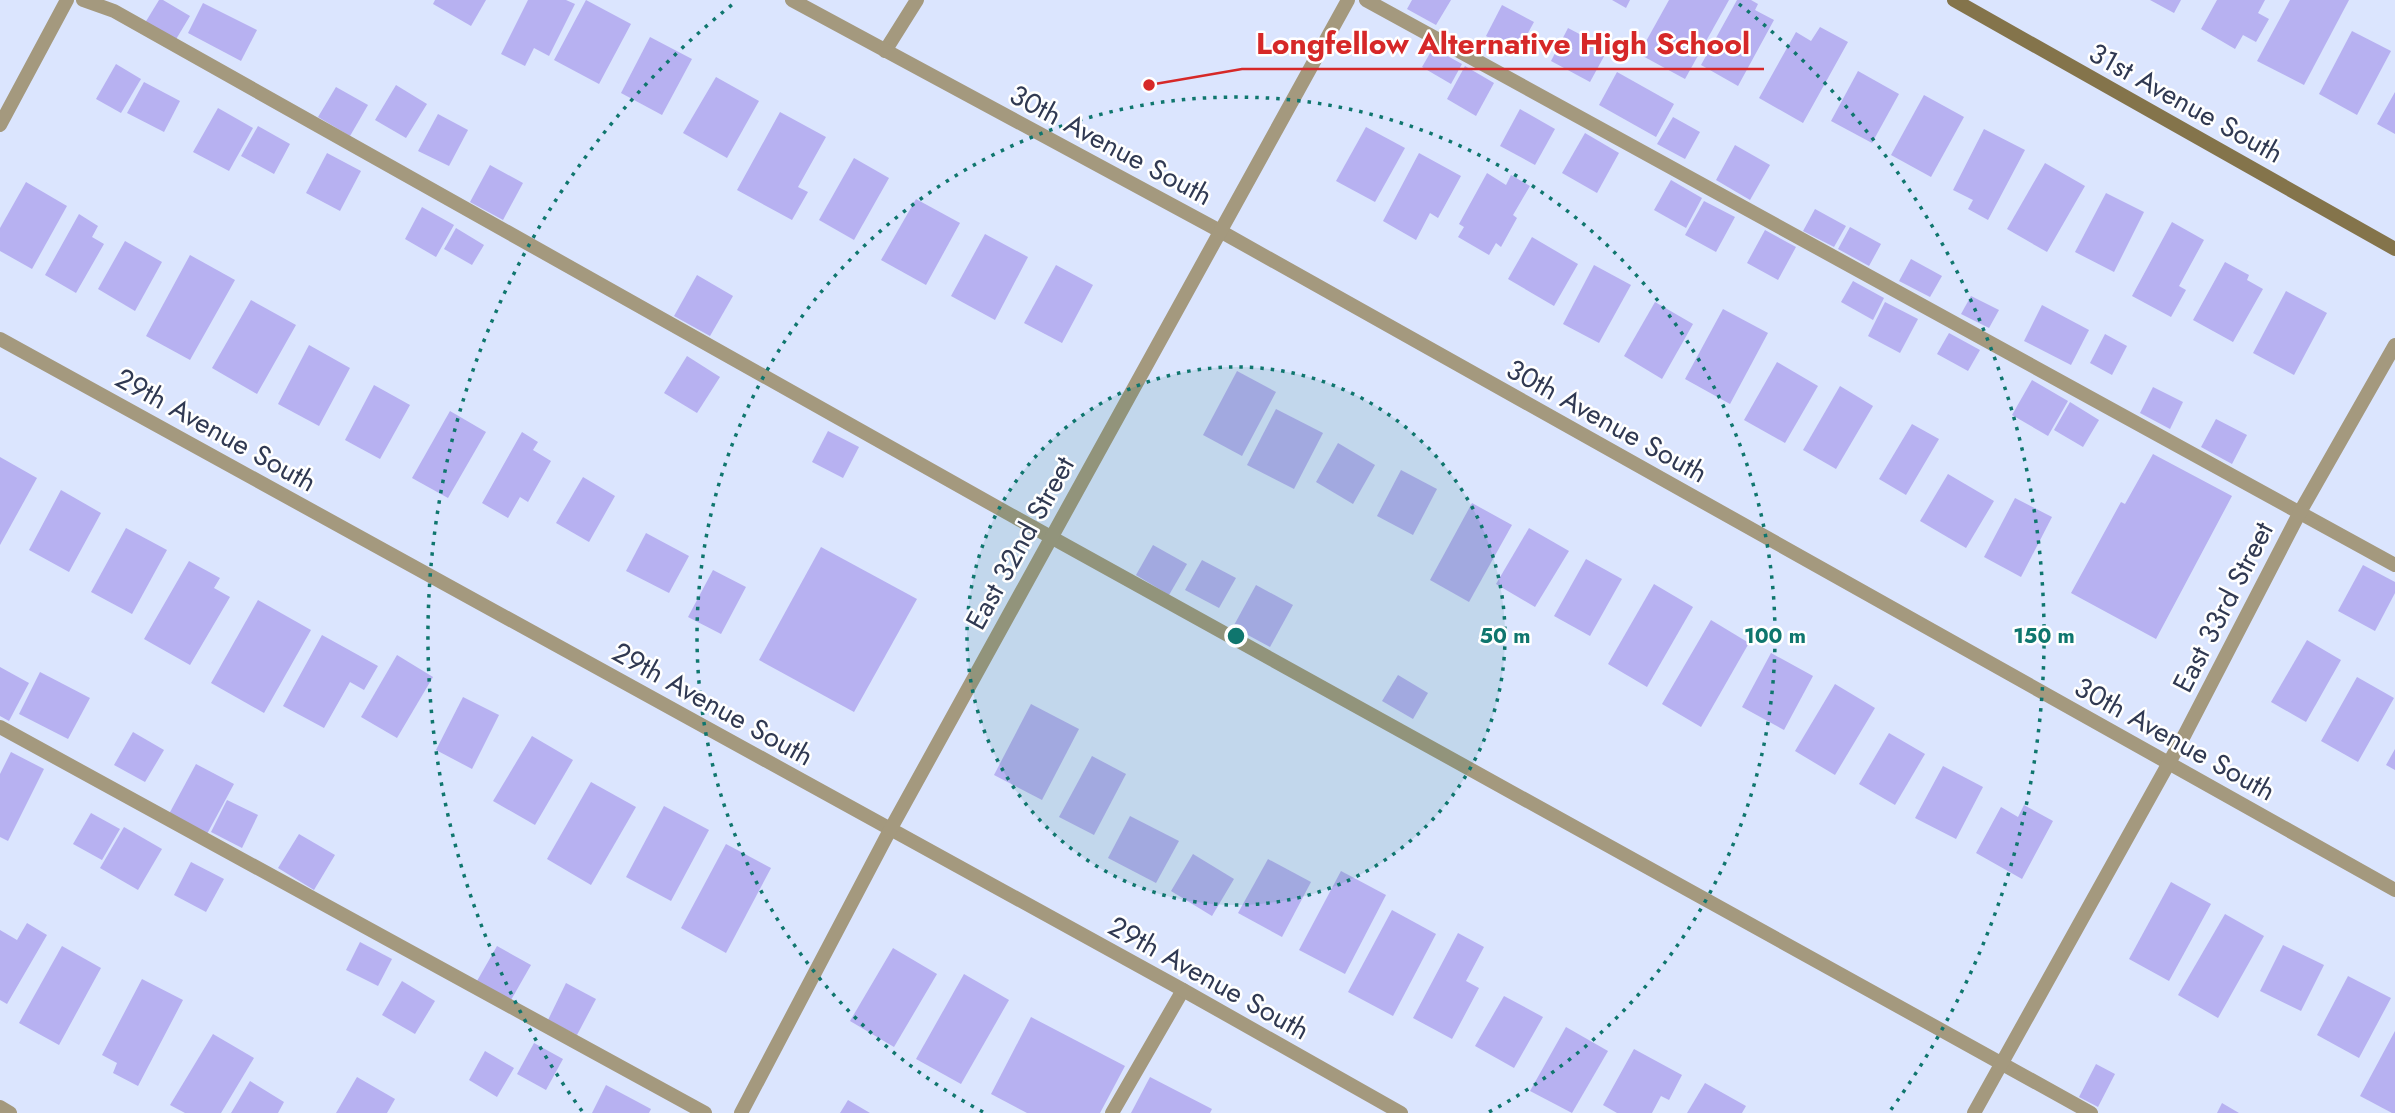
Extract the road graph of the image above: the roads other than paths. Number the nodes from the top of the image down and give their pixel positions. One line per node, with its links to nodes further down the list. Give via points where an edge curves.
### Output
1 (67, 0): 9 (street)
2 (83, 0): 15 (street, via 114,11)
3 (792, 0): 8 (street, 30th Avenue South)
4 (918, 0): 8 (street)
5 (1348, 0): 10 (street, East 32nd Street)
6 (1366, 0): 14 (street)
7 (1954, 0): 11 (street, 31st Avenue South)
8 (886, 51): 10 (street, 30th Avenue South)
9 (0, 125)
10 (1220, 231): 15 (street, East 32nd Street); 18 (street, 30th Avenue South)
11 (2395, 249)
12 (0, 339): 19 (street, 29th Avenue South)
13 (2395, 345): 14 (street, East 33rd Street)
14 (2300, 512): 16 (street); 18 (street, East 33rd Street)
15 (1052, 537): 19 (street, East 32nd Street); 22 (street)
16 (2395, 565)
17 (0, 727): 25 (street)
18 (2168, 764): 20 (street, 30th Avenue South); 22 (street, East 33rd Street)
19 (890, 830): 21 (street, 29th Avenue South); 26 (street, East 32nd Street)
20 (2395, 890)
21 (1183, 990): 27 (street); 28 (street, 29th Avenue South)
22 (2001, 1064): 29 (street, East 33rd Street); 30 (street)
23 (0, 1107): 24 (street)
24 (10, 1113)
25 (705, 1113)
26 (741, 1113)
27 (1112, 1113)
28 (1401, 1113)
29 (1974, 1113)
30 (2091, 1113)

